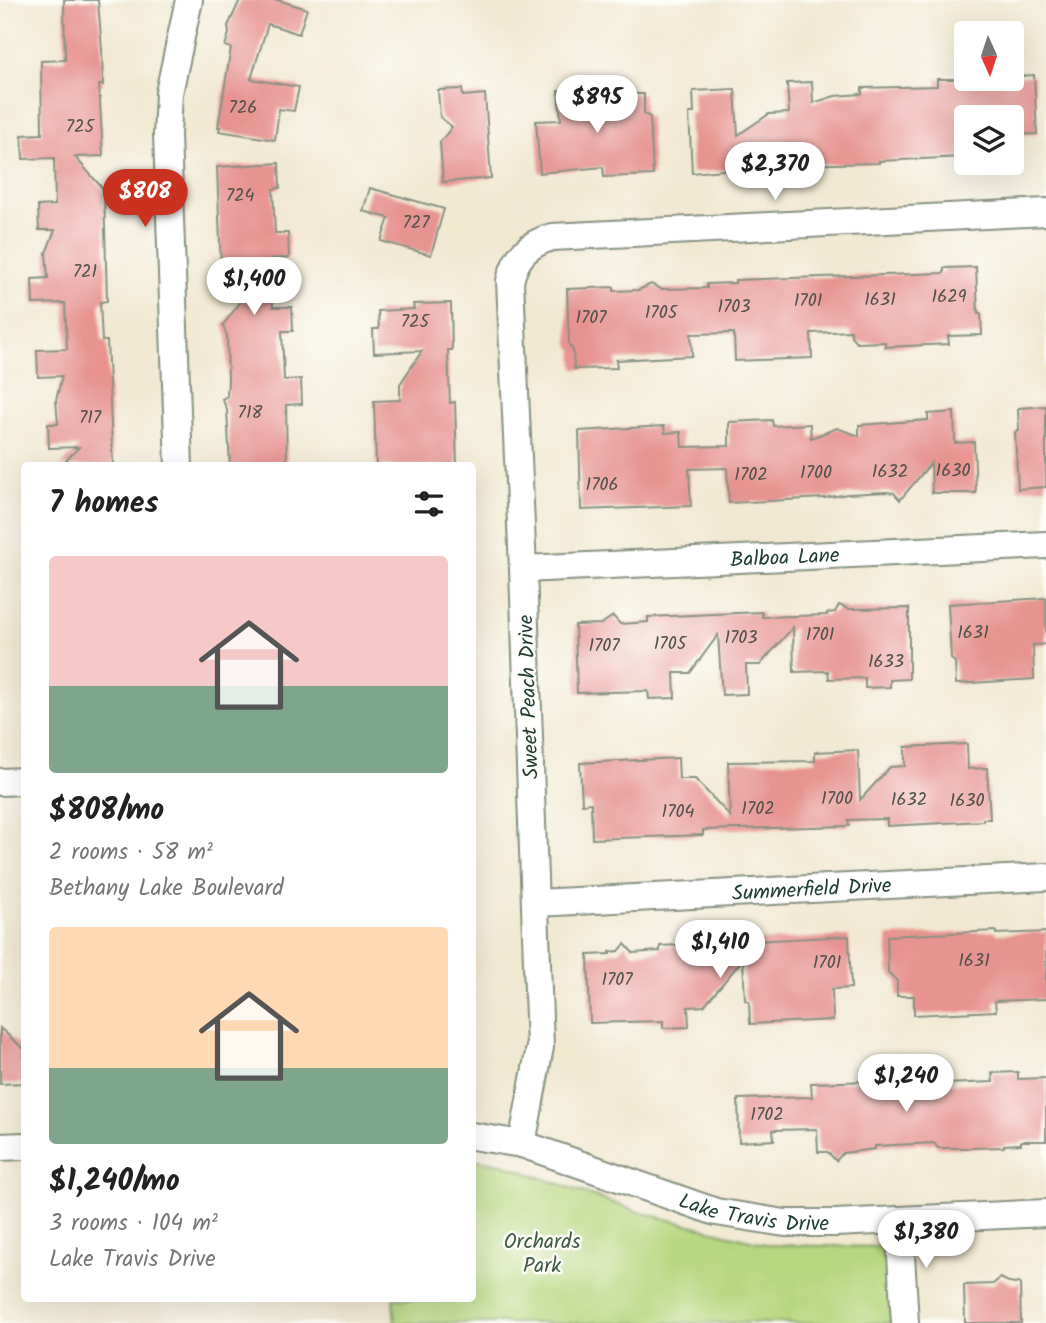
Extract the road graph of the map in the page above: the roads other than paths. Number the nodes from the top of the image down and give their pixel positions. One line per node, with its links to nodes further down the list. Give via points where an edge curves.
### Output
1 (189, 0): 3 (street, via 169,93 167,135)
2 (1046, 212): 5 (street, Sweet Peach Drive, via 552,237 523,251 510,281)
3 (179, 462)
4 (1046, 545): 5 (street, Balboa Lane)
5 (523, 569): 9 (street, Sweet Peach Drive)
6 (21, 781): 7 (street)
7 (0, 782)
8 (1046, 877): 9 (street, Summerfield Drive)
9 (536, 903): 11 (street, Sweet Peach Drive, via 540,1047)
10 (476, 1137): 11 (street, Lake Travis Drive)
11 (522, 1144): 15 (street, Lake Travis Drive, via 716,1212 785,1223)
12 (21, 1146): 13 (street)
13 (0, 1147)
14 (1046, 1213): 15 (street, Lake Travis Drive)
15 (899, 1221): 16 (street)
16 (905, 1323)

